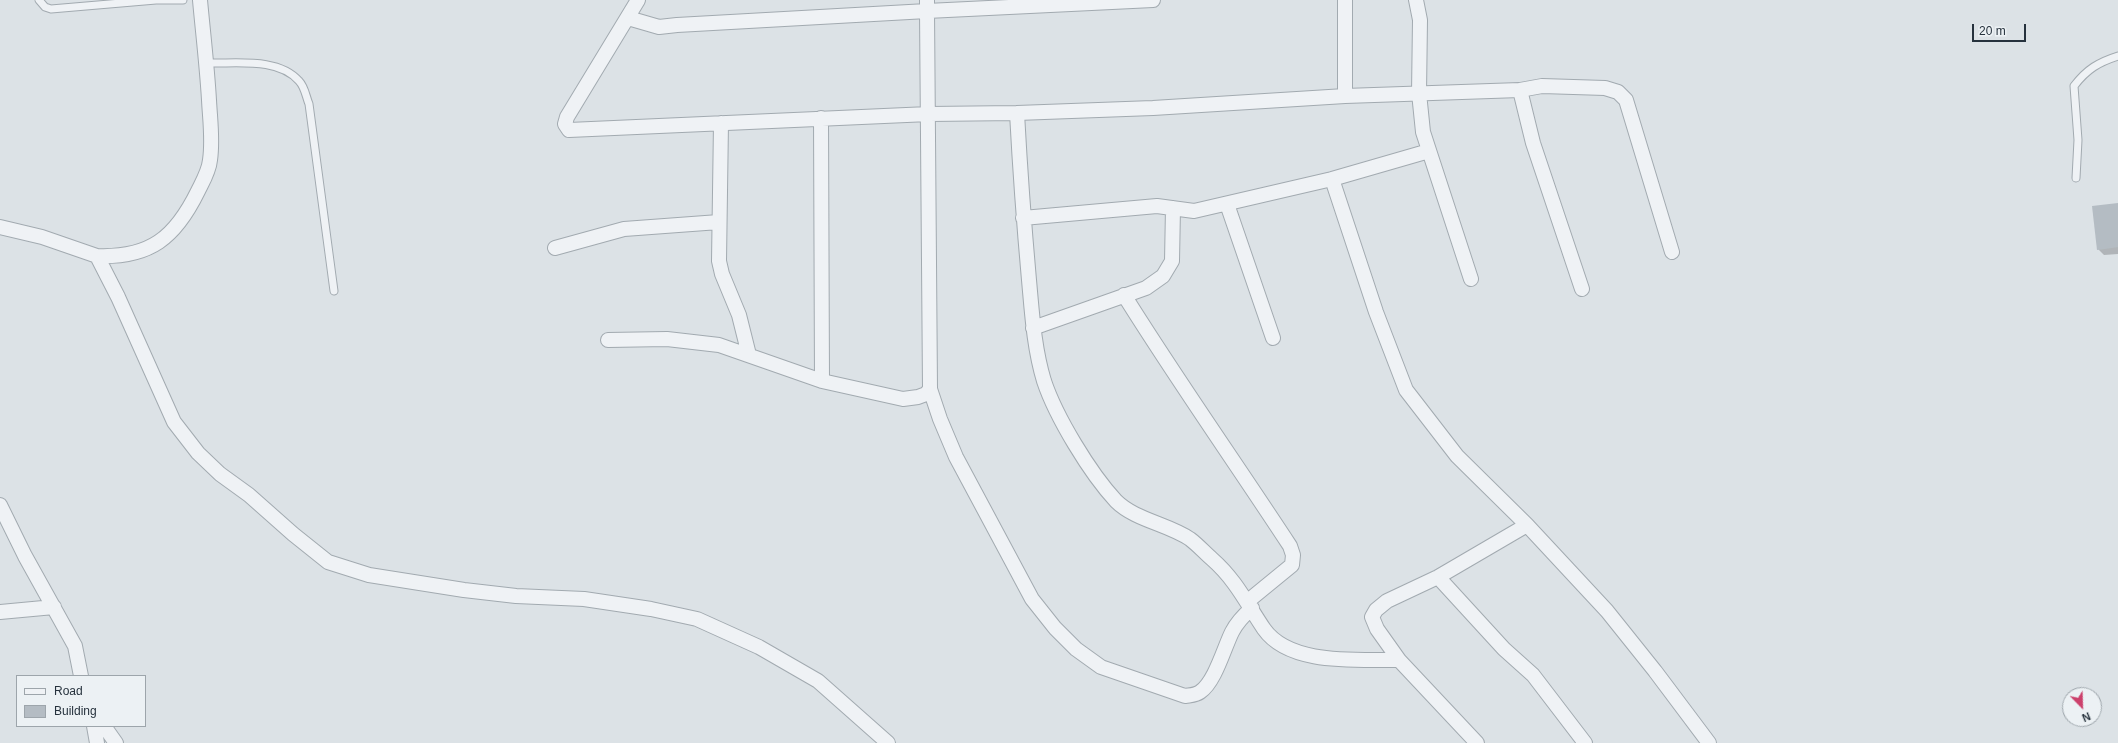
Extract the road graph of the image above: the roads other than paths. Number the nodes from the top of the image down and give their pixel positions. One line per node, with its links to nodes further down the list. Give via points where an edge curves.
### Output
1 (39, 0): 2 (lane, via 51,9)
2 (183, 0)
3 (200, 0): 11 (street)
4 (638, 0): 9 (street)
5 (1153, 0): 8 (street)
6 (1345, 0): 14 (street)
7 (1416, 0): 13 (street, via 1420,20)
8 (927, 6): 9 (street, via 659,27); 16 (street)
9 (628, 18): 18 (street, via 567,117 566,127 573,131)
10 (2118, 56): 20 (lane, via 2085,72 2074,86 2078,140)
11 (207, 63): 29 (street, via 210,162 192,204 170,234 157,243 138,253 114,257); 32 (lane, via 266,64 286,71 302,85 309,104)
12 (1520, 90): 13 (street); 28 (street, via 1542,86 1605,88 1618,92 1626,100); 31 (street, via 1533,143)
13 (1419, 93): 14 (street); 19 (street, via 1423,132)
14 (1346, 96): 15 (street)
15 (1017, 113): 16 (street); 24 (street)
16 (929, 114): 17 (street); 39 (street)
17 (821, 118): 18 (street); 38 (street)
18 (721, 123): 25 (street)
19 (1429, 151): 21 (street); 30 (street)
20 (2076, 178)
21 (1332, 179): 22 (street); 41 (street, via 1376,312 1406,390 1457,456)
22 (1227, 204): 23 (street, via 1194,211); 35 (street)
23 (1173, 208): 24 (street, via 1157,206); 33 (street, via 1172,261 1163,276 1146,288)
24 (1023, 218): 34 (street)
25 (719, 222): 27 (street, via 624,229); 37 (street, via 719,260 722,274 739,315)
26 (0, 227): 29 (street, via 42,237)
27 (555, 248)
28 (1672, 252)
29 (97, 256): 52 (street, via 174,422 198,453 220,474 249,494 328,562 369,575 464,590 516,596 584,599 697,619 760,647 818,681)
30 (1471, 279)
31 (1582, 289)
32 (334, 291)
33 (1124, 295): 34 (street); 43 (street, via 1159,353 1290,546 1293,555 1292,565)
34 (1033, 328): 43 (street, via 1044,381 1062,420 1090,466 1117,502 1147,520 1189,539 1224,569)
35 (1273, 338)
36 (608, 340): 37 (street, via 667,338 719,345)
37 (748, 355): 38 (street)
38 (822, 381): 39 (street, via 903,399 918,397)
39 (930, 389): 43 (street, via 956,457 1032,599 1070,644 1101,667 1185,696 1196,694 1210,681 1233,631)
40 (0, 505): 44 (street)
41 (1528, 524): 42 (street); 55 (street, via 1611,617)
42 (1438, 577): 46 (street, via 1387,601 1372,617); 54 (street, via 1504,649 1533,675)
43 (1250, 604): 46 (street, via 1265,630 1278,644 1317,658)
44 (54, 607): 45 (street); 47 (street, via 75,646)
45 (0, 612)
46 (1399, 660): 53 (street)
47 (81, 675)
48 (94, 727): 50 (street)
49 (105, 727): 51 (street)
50 (97, 743)
51 (116, 743)
52 (888, 743)
53 (1477, 743)
54 (1585, 743)
55 (1709, 743)

